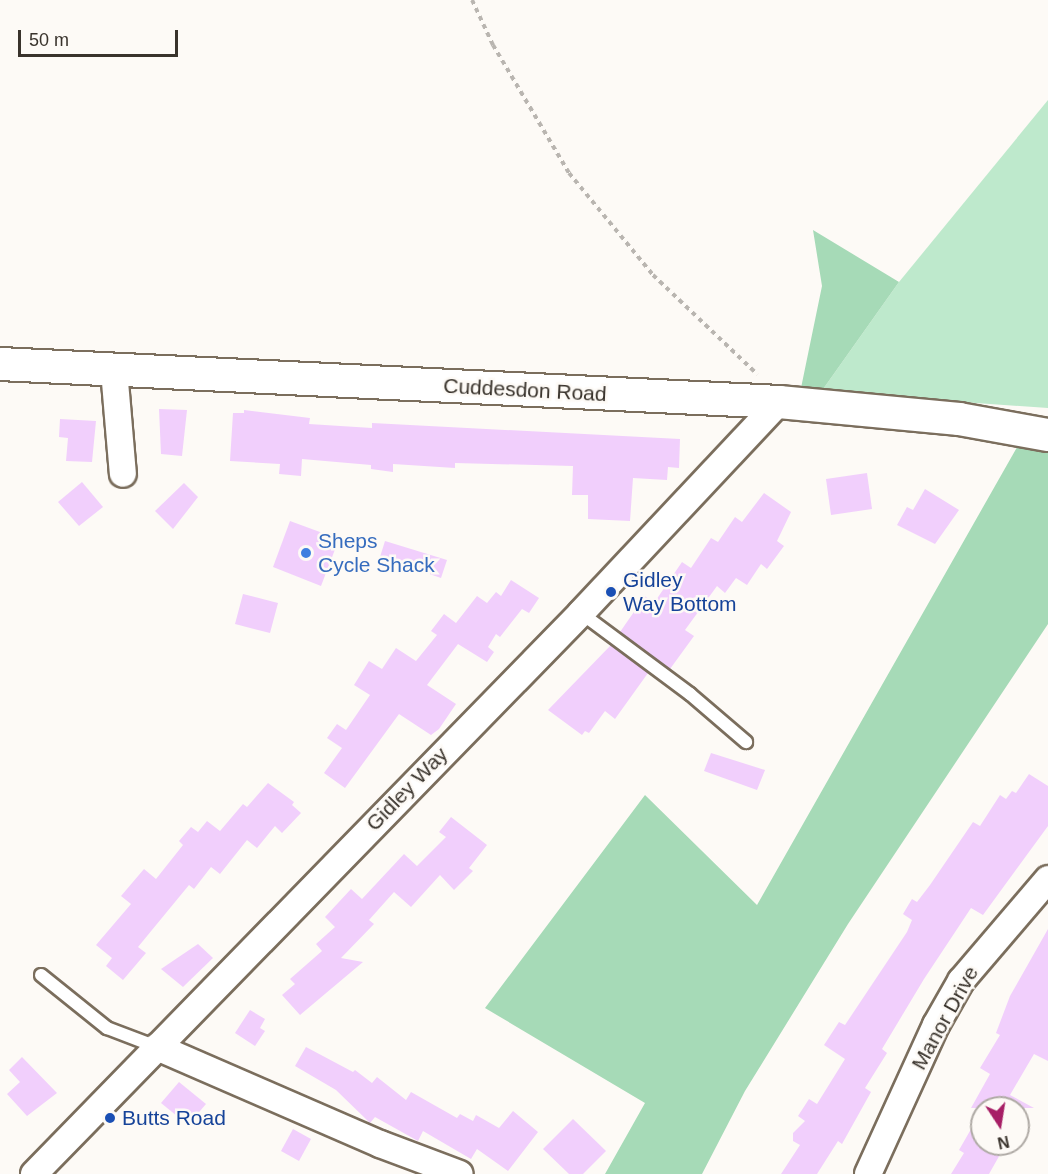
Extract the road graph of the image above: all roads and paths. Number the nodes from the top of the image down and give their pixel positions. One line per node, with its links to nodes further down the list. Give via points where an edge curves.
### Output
1 (472, 0): 4 (path, via 493,45 568,173 653,275 770,384)
2 (0, 364): 3 (street, Cuddesdon Road)
3 (114, 370): 4 (street, Cuddesdon Road); 6 (street)
4 (779, 402): 5 (street, Cuddesdon Road, via 958,419); 7 (street, Gidley Way)
5 (1048, 435)
6 (123, 474)
7 (580, 614): 8 (lane, via 690,694); 11 (street, Gidley Way)
8 (746, 742)
9 (1048, 879): 14 (street, Manor Drive, via 986,946 960,983 936,1025)
10 (40, 975): 11 (lane, via 106,1028)
11 (157, 1047): 12 (street, Gidley Way); 13 (street, via 380,1144)
12 (34, 1174)
13 (460, 1174)
14 (868, 1174)

